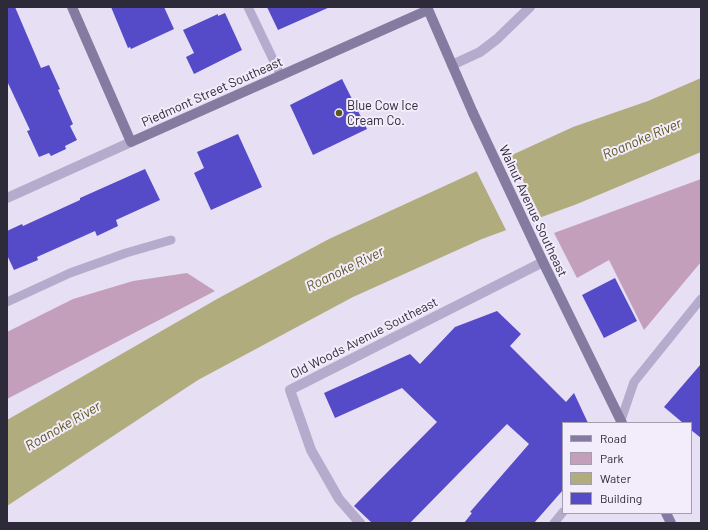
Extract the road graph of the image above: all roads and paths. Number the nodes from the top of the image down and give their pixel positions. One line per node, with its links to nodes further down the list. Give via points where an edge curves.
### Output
1 (72, 7): 7 (main road)
2 (248, 7): 6 (lane)
3 (530, 7): 5 (street, via 480,52)
4 (428, 9): 5 (main road, Walnut Avenue Southeast); 6 (main road, Piedmont Street Southeast)
5 (452, 65): 10 (main road, Walnut Avenue Southeast, bridge)
6 (281, 76): 7 (main road, Piedmont Street Southeast)
7 (131, 142): 8 (street, Piedmont Street Southeast)
8 (7, 198)
9 (170, 240): 12 (lane, via 70,273)
10 (543, 262): 13 (main road, Walnut Avenue Southeast, bridge); 17 (street, Old Woods Avenue Southeast, via 290,390 311,450 339,499)
11 (701, 299): 14 (lane, via 634,382)
12 (7, 302)
13 (621, 422)
14 (621, 422)
15 (562, 513): 18 (lane)
16 (666, 514): 19 (main road)
17 (360, 523)
18 (554, 523)
19 (671, 523)

